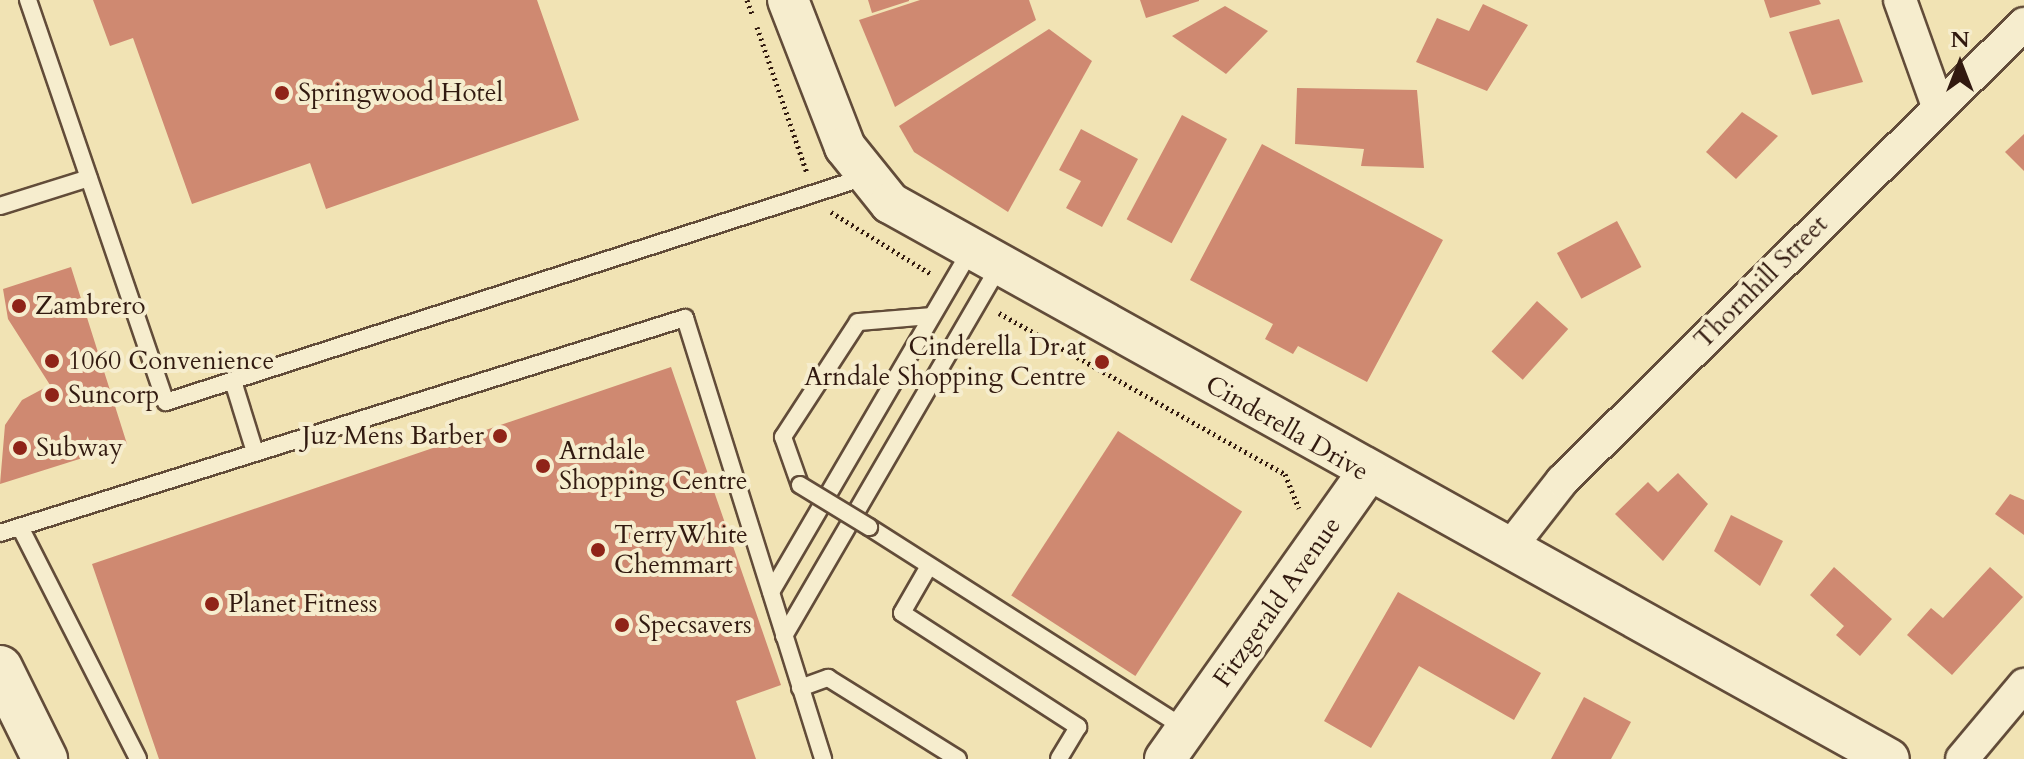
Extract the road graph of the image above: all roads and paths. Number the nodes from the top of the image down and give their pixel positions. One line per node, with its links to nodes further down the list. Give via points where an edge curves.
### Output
1 (28, 0): 7 (lane)
2 (788, 0): 6 (street, Cinderella Drive, via 819,88)
3 (1900, 0): 5 (street)
4 (2024, 24): 5 (street, Thornhill Street)
5 (1938, 106): 16 (street, Thornhill Street, via 1562,481)
6 (865, 177): 9 (street, Cinderella Drive, via 890,203); 11 (lane)
7 (89, 178): 8 (lane); 11 (lane, via 166,402)
8 (0, 206)
9 (984, 259): 10 (lane); 13 (street, Cinderella Drive); 19 (lane)
10 (931, 316): 17 (lane, bridge, via 858,322 783,437 800,485); 18 (lane)
11 (233, 381): 12 (lane)
12 (255, 452): 14 (lane); 18 (lane, via 685,318)
13 (1367, 474): 16 (street, Cinderella Drive); 23 (street, Fitzgerald Avenue)
14 (20, 527): 15 (lane); 25 (lane)
15 (0, 533)
16 (1508, 550): 29 (street, Cinderella Drive)
17 (929, 566): 23 (lane); 28 (lane, via 902,613 1078,727)
18 (771, 592): 19 (lane)
19 (784, 636): 22 (lane)
20 (0, 668): 24 (main road)
21 (2024, 685): 30 (street)
22 (800, 688): 26 (lane); 27 (lane, via 828,678)
23 (1175, 749)
24 (45, 759)
25 (138, 759)
26 (823, 759)
27 (958, 759)
28 (1059, 759)
29 (1889, 759)
30 (1962, 759)

